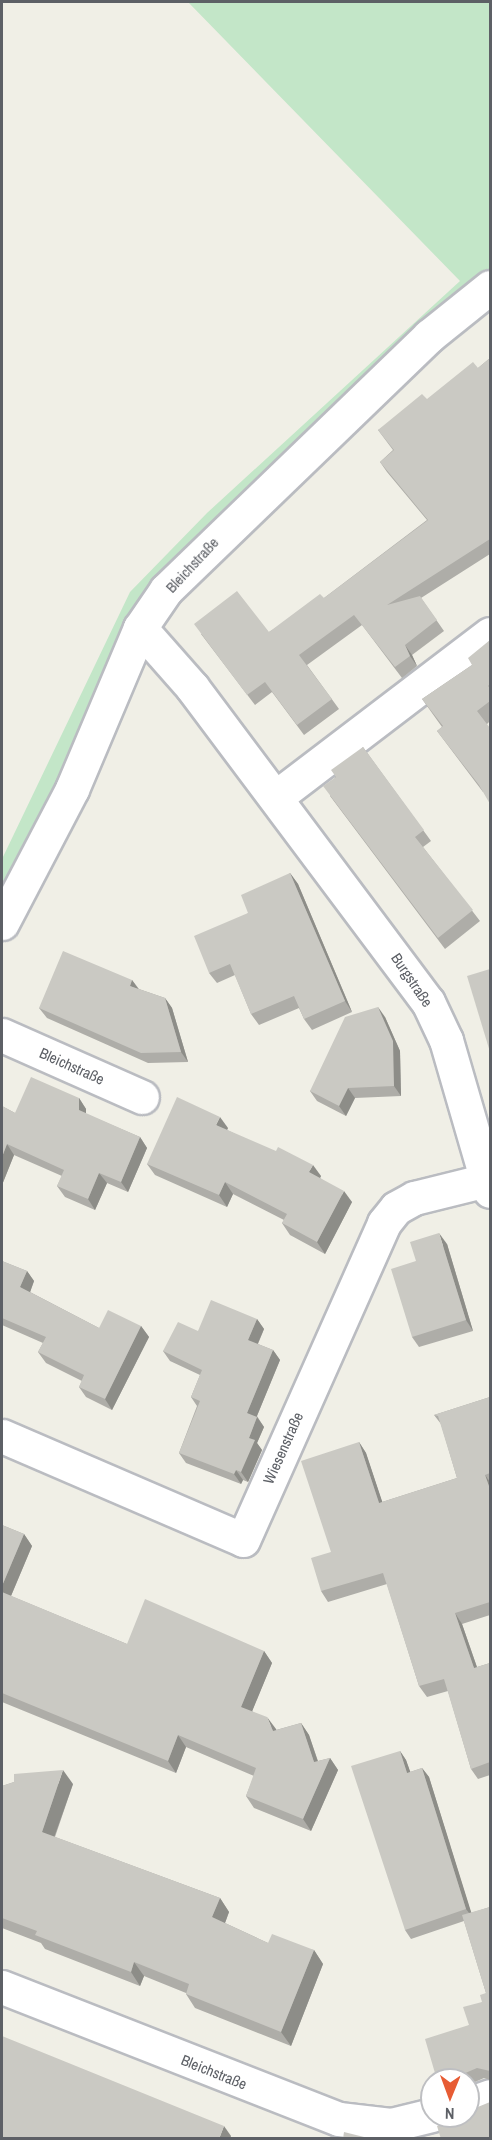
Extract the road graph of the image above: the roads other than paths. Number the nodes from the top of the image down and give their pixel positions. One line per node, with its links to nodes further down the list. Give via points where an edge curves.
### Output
1 (490, 287): 2 (street, Bleichstraße, via 429,336 203,551 166,590)
2 (140, 628): 4 (street, Burgstraße, via 192,687); 5 (street, Bleichstraße, via 72,789)
3 (490, 634): 4 (street)
4 (276, 797): 8 (street, Burgstraße, via 428,1002 446,1040)
5 (2, 923)
6 (2, 1035): 7 (street, Bleichstraße)
7 (142, 1098)
8 (489, 1186): 9 (street, Wiesenstraße, via 414,1198 396,1208 384,1223 243,1540)
9 (2, 1436)
10 (2, 1987): 11 (street, Bleichstraße, via 339,2119 391,2125)
11 (420, 2118)

